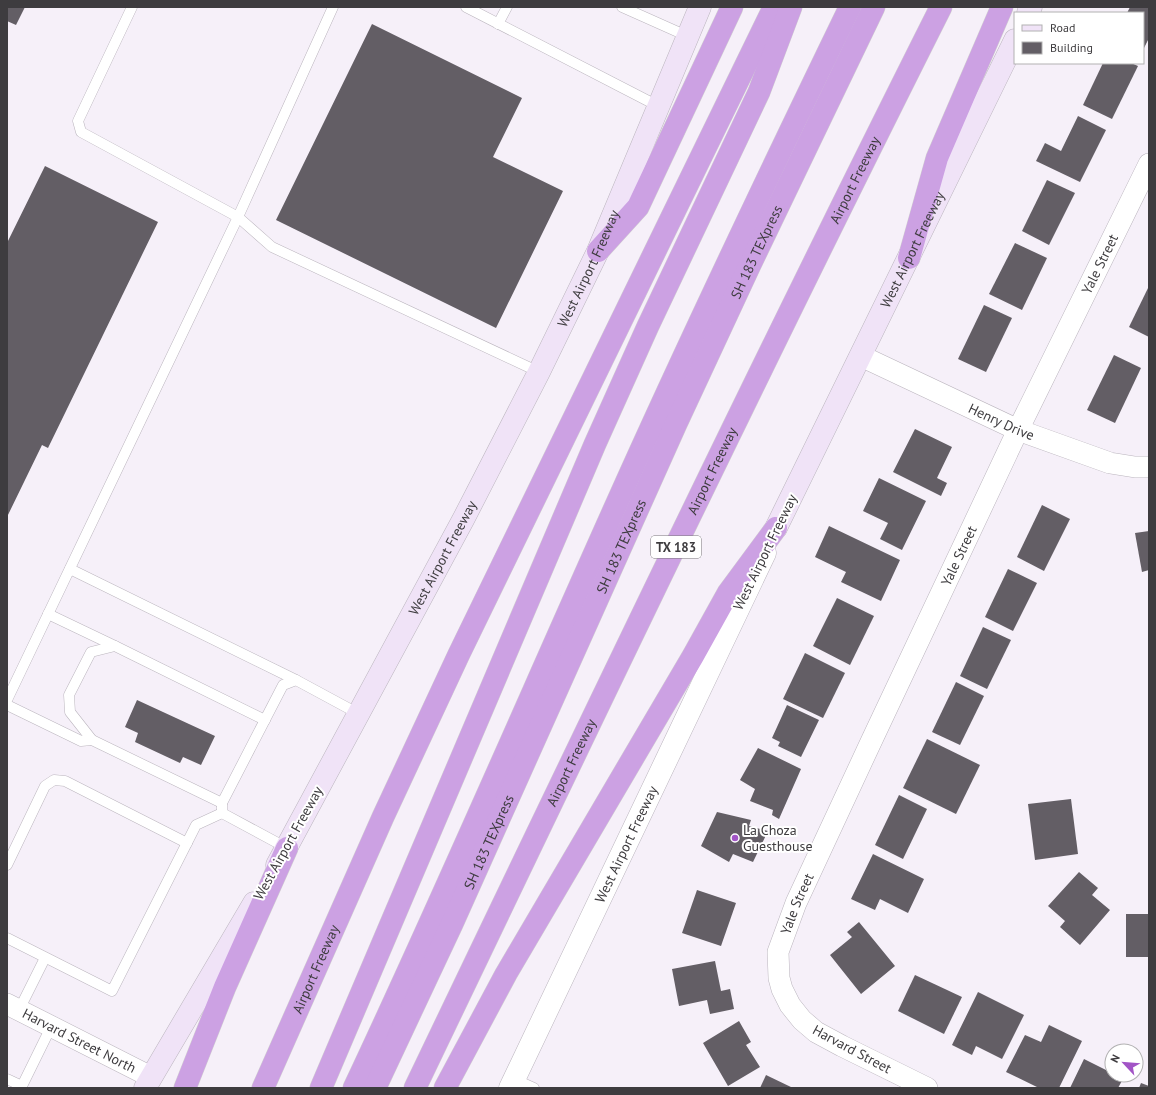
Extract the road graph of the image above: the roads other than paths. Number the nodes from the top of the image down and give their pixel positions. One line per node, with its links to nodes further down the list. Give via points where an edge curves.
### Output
1 (132, 7): 19 (lane, via 78,121 81,132)
2 (333, 7): 19 (lane)
3 (466, 7): 14 (lane)
4 (507, 7): 14 (lane)
5 (622, 7): 15 (lane)
6 (700, 7): 15 (main road, West Airport Freeway)
7 (732, 7): 20 (highway, via 638,207)
8 (774, 7): 50 (highway, Airport Freeway, via 456,661 383,817)
9 (791, 7): 51 (highway, via 759,92 582,474)
10 (850, 7): 52 (highway, SH 183 TEXpress, via 687,349 437,910)
11 (874, 7): 53 (highway, SH 183 TEXpress, via 750,265 462,903)
12 (940, 7): 54 (highway, Airport Freeway / TX 183, via 610,681)
13 (1002, 7): 21 (highway, via 937,158)
14 (498, 24): 17 (lane)
15 (687, 36): 17 (main road, West Airport Freeway)
16 (1014, 42): 21 (main road, West Airport Freeway)
17 (658, 106): 20 (main road, West Airport Freeway)
18 (1149, 164): 24 (street, Yale Street)
19 (238, 217): 23 (lane, via 272,247); 27 (lane)
20 (598, 251): 23 (main road, West Airport Freeway)
21 (909, 258): 22 (main road, West Airport Freeway)
22 (861, 356): 24 (street, Henry Drive); 26 (main road, West Airport Freeway)
23 (539, 372): 33 (main road, West Airport Freeway)
24 (1018, 430): 25 (street, Henry Drive, via 1110,463 1135,468); 41 (street, Yale Street, via 800,896)
25 (1149, 467)
26 (776, 528): 47 (street, West Airport Freeway); 55 (highway, via 728,593 506,974)
27 (70, 569): 28 (lane); 30 (lane)
28 (48, 614): 29 (lane); 31 (lane)
29 (115, 646): 34 (lane); 35 (lane, via 91,652 69,695 70,712)
30 (296, 680): 33 (lane); 34 (lane, via 283,684)
31 (7, 700)
32 (7, 705): 35 (lane, via 82,741)
33 (359, 714): 38 (main road, West Airport Freeway)
34 (265, 720): 36 (lane)
35 (92, 740): 36 (lane)
36 (222, 808): 37 (lane, via 196,825); 38 (lane)
37 (188, 843): 39 (lane, via 64,781 54,780 46,786); 42 (lane, via 112,991)
38 (287, 848): 46 (main road, West Airport Freeway); 49 (highway)
39 (7, 865)
40 (7, 938): 42 (lane)
41 (778, 952): 57 (street, Harvard Street, via 782,989 802,1020 816,1032)
42 (45, 958): 43 (lane)
43 (13, 1007): 44 (street, Harvard Street North)
44 (51, 1026): 46 (street, Harvard Street North); 48 (lane)
45 (7, 1079): 48 (lane)
46 (148, 1082)
47 (512, 1083): 56 (lane)
48 (21, 1087)
49 (185, 1088)
50 (263, 1088)
51 (321, 1088)
52 (354, 1088)
53 (375, 1088)
54 (415, 1088)
55 (445, 1088)
56 (534, 1088)
57 (927, 1088)

